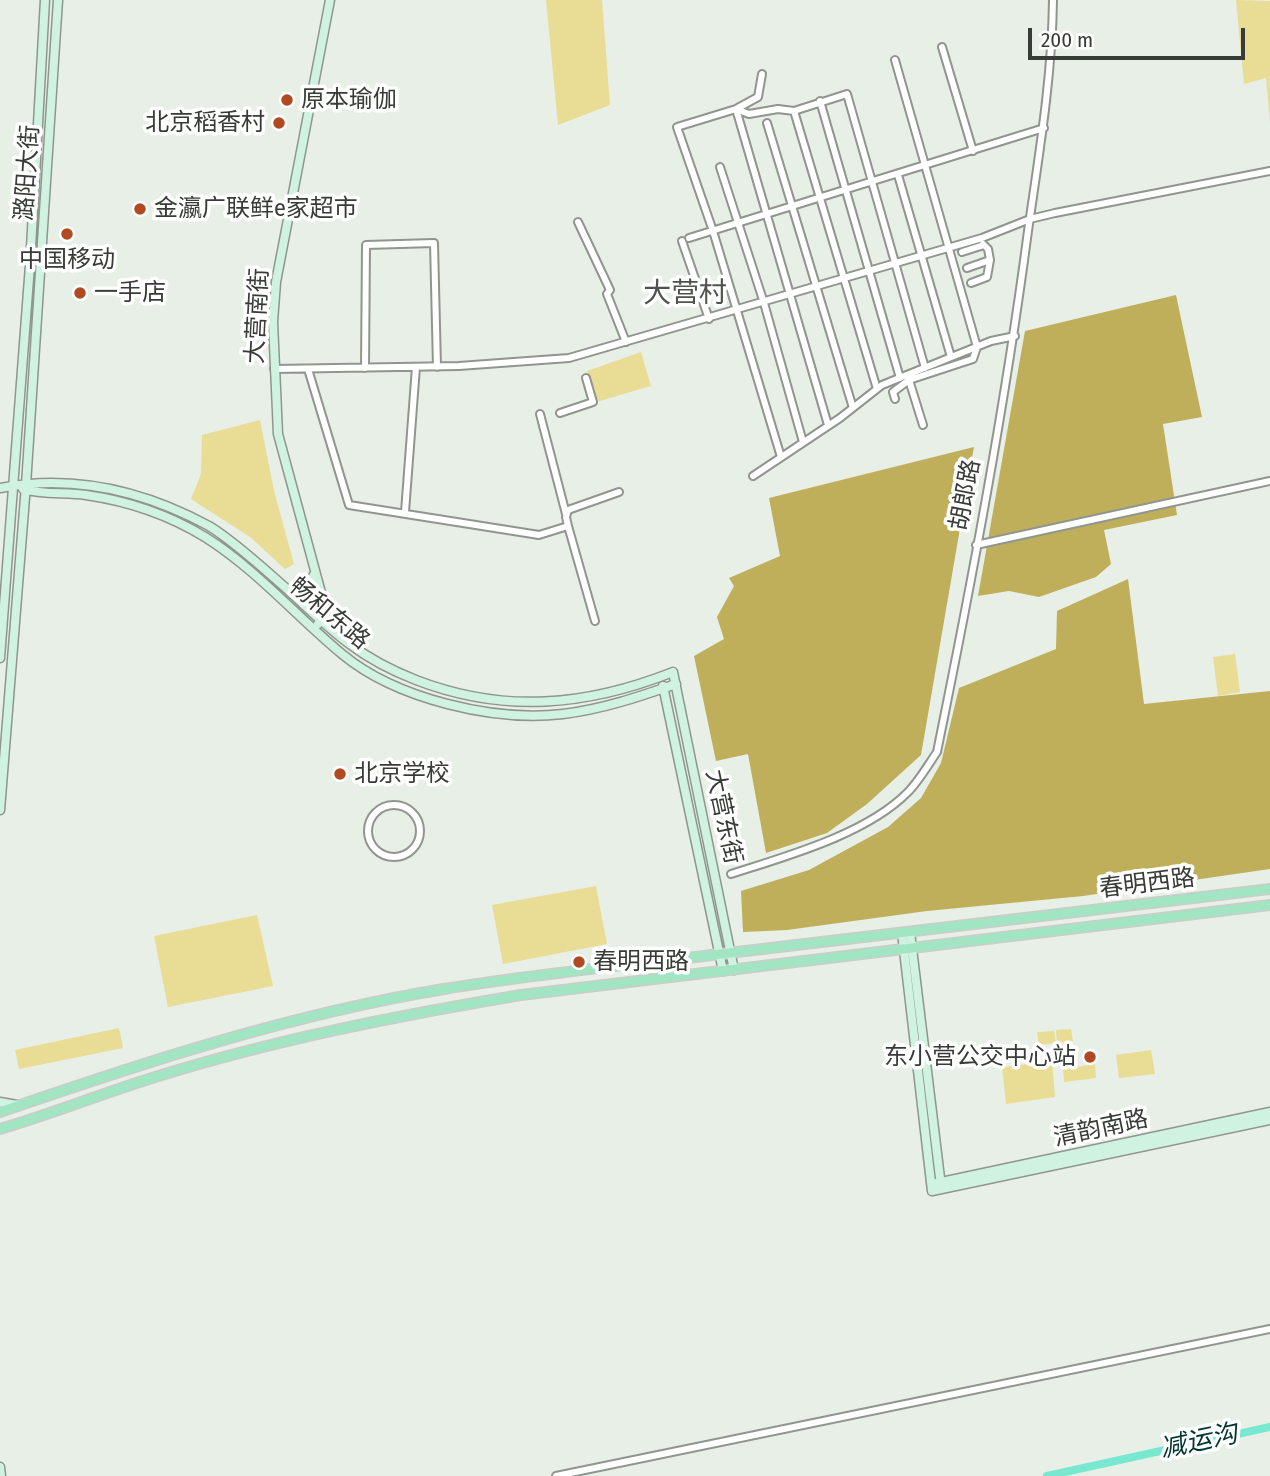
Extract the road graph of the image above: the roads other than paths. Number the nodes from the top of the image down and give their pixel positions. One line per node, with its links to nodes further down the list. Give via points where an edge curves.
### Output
1 (45, 0): 66 (main road, 潞阳大街)
2 (58, 0): 68 (main road, 潞阳大街)
3 (330, 0): 50 (main road, 大营南街, via 276,282)
4 (1053, 0): 12 (street, 胡郎路)
5 (942, 47): 13 (street)
6 (895, 60): 14 (street)
7 (762, 74): 9 (street, via 758,97)
8 (820, 101): 10 (street); 18 (street, via 847,94); 19 (street)
9 (736, 109): 10 (street, via 749,114); 22 (street); 26 (street, via 677,127)
10 (794, 111): 20 (street)
11 (766, 123): 21 (street)
12 (1044, 128): 13 (street); 23 (street, 胡郎路)
13 (973, 151): 14 (street)
14 (926, 166): 17 (street); 28 (street)
15 (720, 167): 25 (street)
16 (1270, 171): 23 (street)
17 (898, 175): 18 (street); 30 (street)
18 (872, 182): 19 (street); 32 (street)
19 (846, 191): 20 (street); 34 (street)
20 (820, 198): 21 (street); 35 (street)
21 (792, 207): 22 (street); 37 (street)
22 (765, 215): 25 (street); 38 (street)
23 (1030, 219): 27 (street); 42 (street, 胡郎路)
24 (578, 222): 43 (street, via 610,290 607,294)
25 (737, 224): 26 (street); 39 (street)
26 (713, 231): 40 (street); 41 (street, via 686,239)
27 (983, 242): 28 (street); 29 (street); 31 (street)
28 (950, 248): 30 (street); 44 (street)
29 (962, 252)
30 (922, 256): 32 (street); 45 (street)
31 (990, 260): 33 (street); 36 (street, via 987,277)
32 (896, 264): 34 (street); 49 (street)
33 (967, 268)
34 (869, 272): 35 (street); 53 (street)
35 (844, 279): 37 (street); 55 (street)
36 (971, 284)
37 (816, 287): 38 (street); 57 (street)
38 (789, 295): 39 (street); 60 (street)
39 (764, 303): 40 (street); 62 (street)
40 (736, 311): 41 (street); 63 (street)
41 (709, 319): 43 (street)
42 (1014, 336): 44 (street); 73 (street, 胡郎路)
43 (626, 342): 47 (street, via 569,358)
44 (977, 347): 45 (street); 54 (street, via 973,359)
45 (951, 357): 49 (street)
46 (416, 367): 47 (street); 48 (street); 70 (street)
47 (436, 367): 48 (street, via 434,243 366,245)
48 (365, 368): 51 (street)
49 (925, 368): 53 (street)
50 (274, 369): 51 (street); 74 (main road, 大营南街, via 278,434)
51 (307, 369): 70 (street, via 349,505)
52 (586, 378): 58 (street, via 593,402)
53 (900, 378): 55 (street)
54 (909, 380): 56 (street, via 894,392); 61 (street)
55 (877, 389): 57 (street)
56 (895, 399)
57 (853, 408): 60 (street)
58 (560, 413)
59 (540, 414): 71 (street)
60 (828, 425): 62 (street)
61 (923, 425)
62 (803, 442): 63 (street)
63 (781, 457): 64 (street)
64 (753, 476)
65 (1270, 481): 73 (street)
66 (13, 486): 67 (main road, 畅和东路); 68 (main road, 畅和东路); 79 (main road, 潞阳大街)
67 (0, 488)
68 (26, 488): 75 (main road, 畅和东路, via 56,481 104,486 156,502 211,527); 78 (main road, 畅和东路, via 86,495 162,514 243,564); 84 (main road, 潞阳大街)
69 (619, 492): 71 (street, via 568,510)
70 (405, 512): 72 (street, via 539,535)
71 (566, 517): 72 (street)
72 (568, 526): 77 (street)
73 (976, 545): 86 (street, 胡郎路, via 937,752 910,791 867,822)
74 (315, 573): 75 (main road, via 306,587); 76 (main road, 大营南街, via 323,600)
75 (289, 590): 76 (main road, 畅和东路)
76 (322, 620): 78 (main road); 81 (main road, 畅和东路, via 351,646 391,670 488,700 568,700)
77 (595, 621)
78 (314, 629): 83 (main road, 畅和东路, via 345,657 405,690 487,712 561,714 622,703)
79 (0, 658)
80 (673, 671): 81 (main road, 畅和东路); 82 (main road, 大营东街)
81 (661, 677): 83 (main road, 大营东街)
82 (676, 684): 83 (main road, 畅和东路); 91 (main road, 大营东街)
83 (663, 688): 92 (main road, 大营东街)
84 (0, 810)
85 (421, 832): 85 (street, via 411,810 394,804 377,810 368,826 377,851 393,857 409,853)
86 (732, 874)
87 (1270, 889): 89 (main road, 春明西路)
88 (1270, 905): 90 (main road, 春明西路)
89 (906, 932): 90 (main road); 91 (main road, 春明西路)
90 (908, 950): 93 (main road, 春明西路); 102 (main road)
91 (730, 953): 92 (main road, 春明西路); 93 (main road, 大营东街)
92 (719, 954): 94 (main road, 大营东街); 95 (main road, 春明西路, via 444,989 303,1018)
93 (734, 970): 94 (main road, 春明西路)
94 (723, 971): 101 (main road, 春明西路, via 522,995 366,1023 151,1078)
95 (32, 1101): 97 (main road, 春明西路); 101 (main road, via 25,1110 6,1116)
96 (0, 1102): 97 (main road)
97 (20, 1105): 98 (main road, 春明西路)
98 (0, 1112)
99 (1270, 1112): 102 (main road, 清韵南路)
100 (1270, 1120): 102 (main road, 清韵南路)
101 (5, 1128)
102 (938, 1185)
103 (1270, 1329): 106 (street)
104 (0, 1467): 105 (main road)
105 (1, 1476)
106 (556, 1476)

